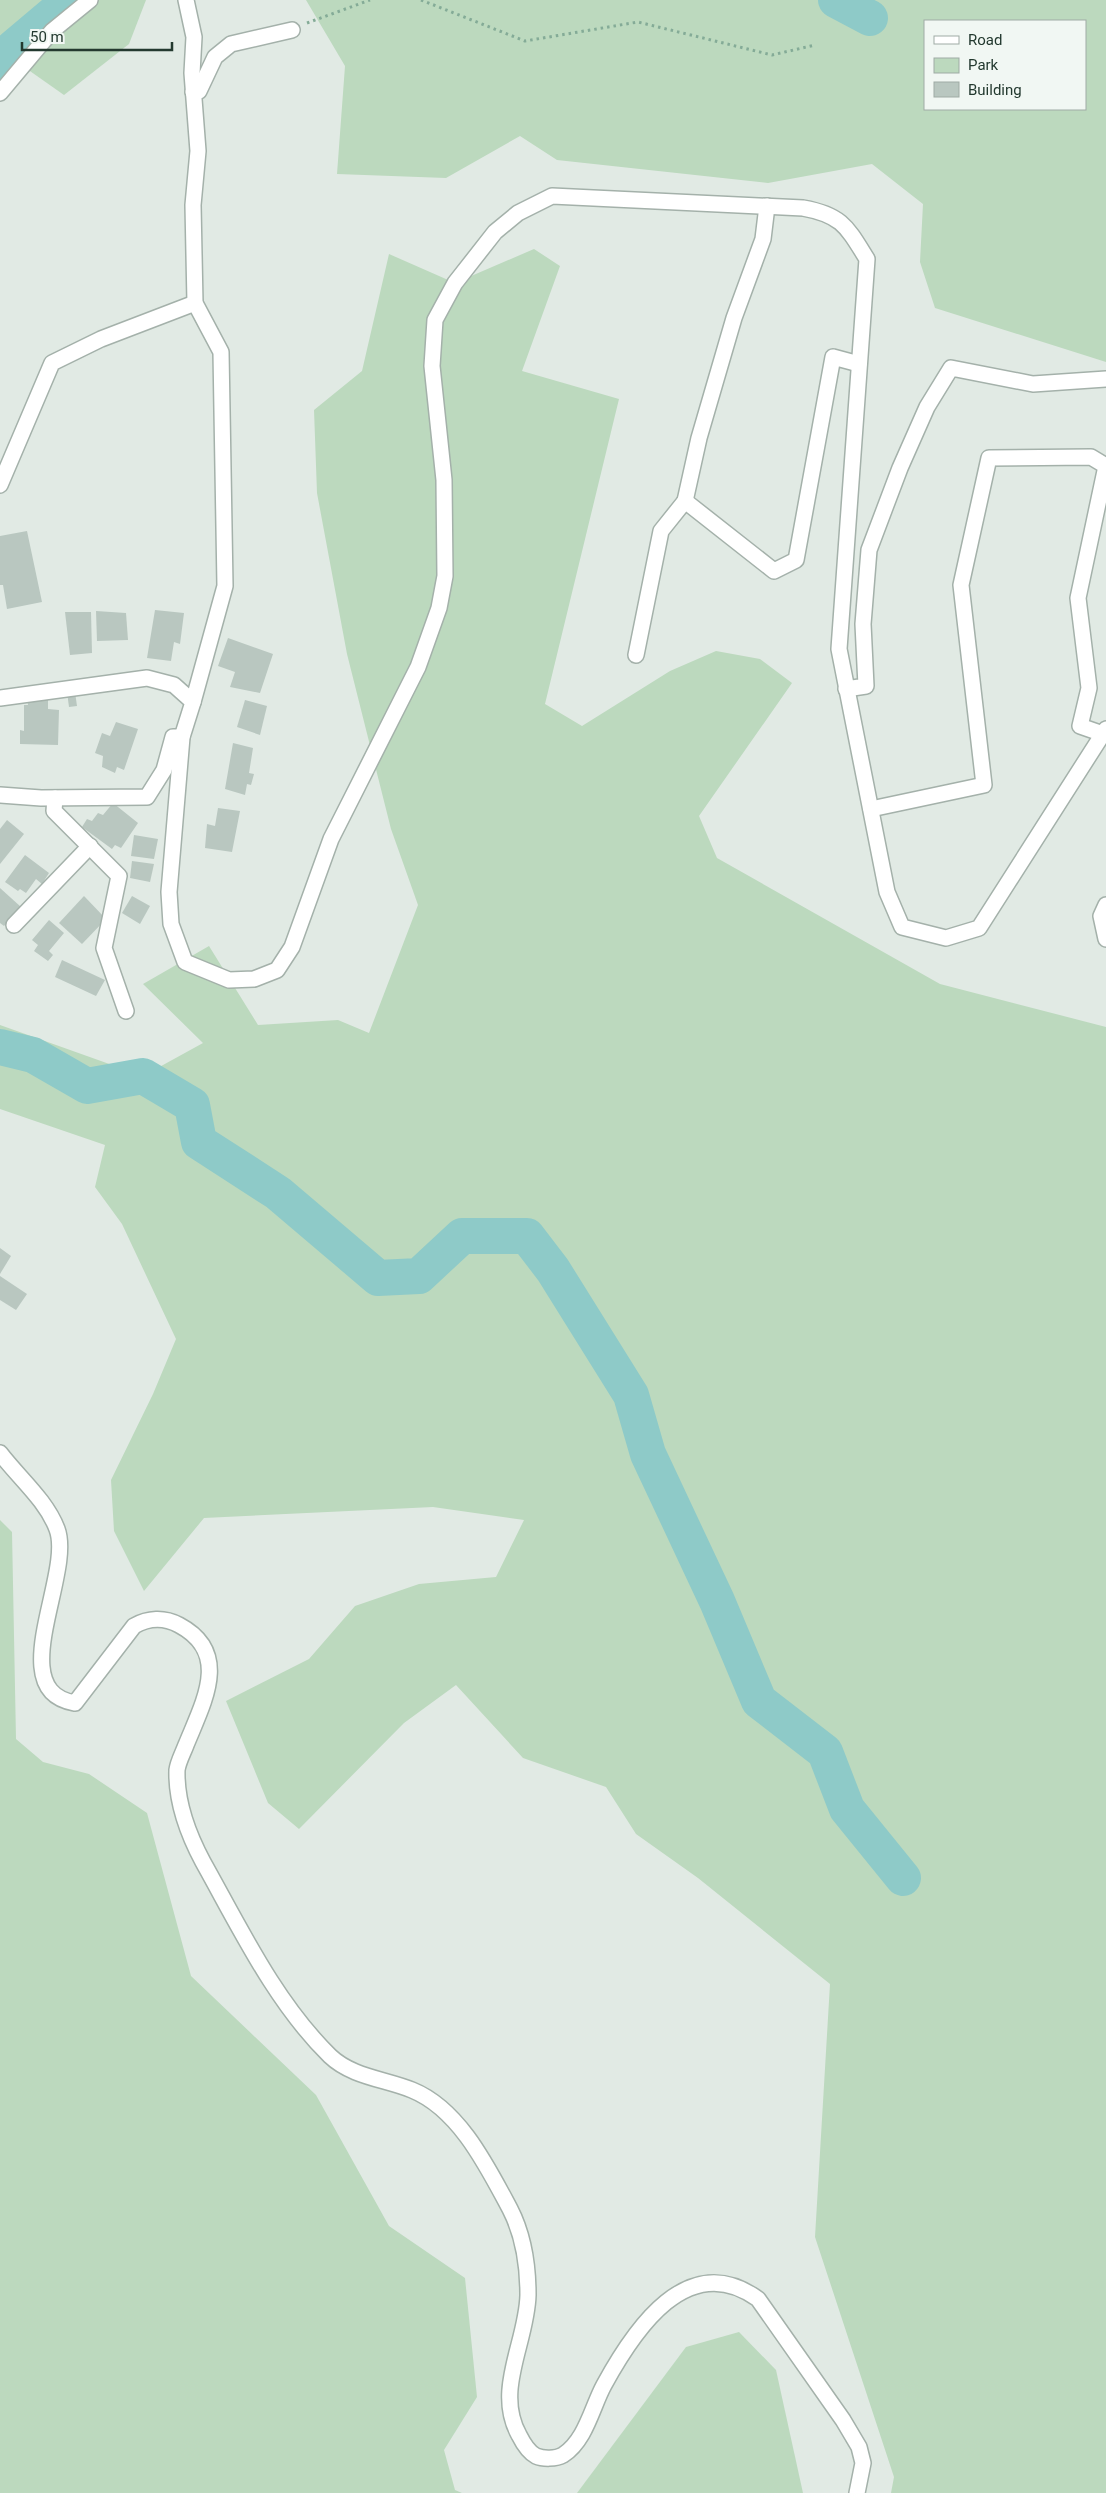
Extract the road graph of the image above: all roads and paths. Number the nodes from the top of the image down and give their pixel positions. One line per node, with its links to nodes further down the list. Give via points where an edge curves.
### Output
1 (90, 0): 8 (street, via 52,31)
2 (186, 0): 7 (street, via 194,38)
3 (370, 0): 5 (path)
4 (422, 0): 6 (path, via 525,41 638,22 772,55)
5 (292, 30): 7 (street, via 231,44 215,56 199,91)
6 (814, 45)
7 (193, 92): 10 (street, via 198,151 192,205)
8 (0, 93)
9 (767, 206): 11 (street, via 825,212 847,227 867,259); 14 (street, via 762,239 734,318 699,438); 20 (street, via 552,196 518,213 494,232 455,283 434,320 432,366 444,480 445,576 439,608 418,666 331,839 292,947 277,970 254,979 229,980 185,962 171,924 169,892)
10 (195, 303): 13 (street, via 101,339 52,363); 18 (street, via 221,352 225,586)
11 (860, 364): 14 (street, via 833,357 796,560 774,571); 16 (street, via 839,649)
12 (1106, 379): 16 (street, via 1033,384 951,368 927,407 869,550 863,624 866,686)
13 (0, 485)
14 (685, 501): 15 (street, via 661,531)
15 (636, 655)
16 (846, 689): 23 (street)
17 (0, 698): 18 (street, via 147,678 174,685)
18 (193, 702): 20 (street)
19 (1104, 732): 23 (street, via 979,928 961,935 946,938 902,927 887,892); 23 (street, via 1080,726 1090,688 1078,598 1106,466 1091,457 989,458 961,585 984,784)
20 (182, 737): 22 (street, via 173,737 164,770 147,797)
21 (0, 795): 22 (street)
22 (55, 798): 24 (street, via 54,811)
23 (871, 809)
24 (90, 846): 26 (street); 28 (street, via 120,876 104,948)
25 (1106, 905): 27 (street, via 1101,916)
26 (14, 925)
27 (1106, 939)
28 (126, 1011)
29 (0, 1453): 30 (street, via 41,1501 58,1530 60,1559 41,1660 44,1682 52,1695 75,1703 134,1626 143,1620 173,1622 192,1632 203,1644 211,1667 206,1698 177,1767 179,1802 191,1840 257,1959 295,2014 330,2056 353,2072 415,2091 430,2100 443,2110 482,2157 519,2227 526,2259 526,2314 508,2396 513,2424 525,2446 537,2456 561,2457 594,2413 602,2389 633,2337 661,2304 703,2283 726,2282 744,2288 758,2299 859,2447 863,2463)
30 (857, 2493)

